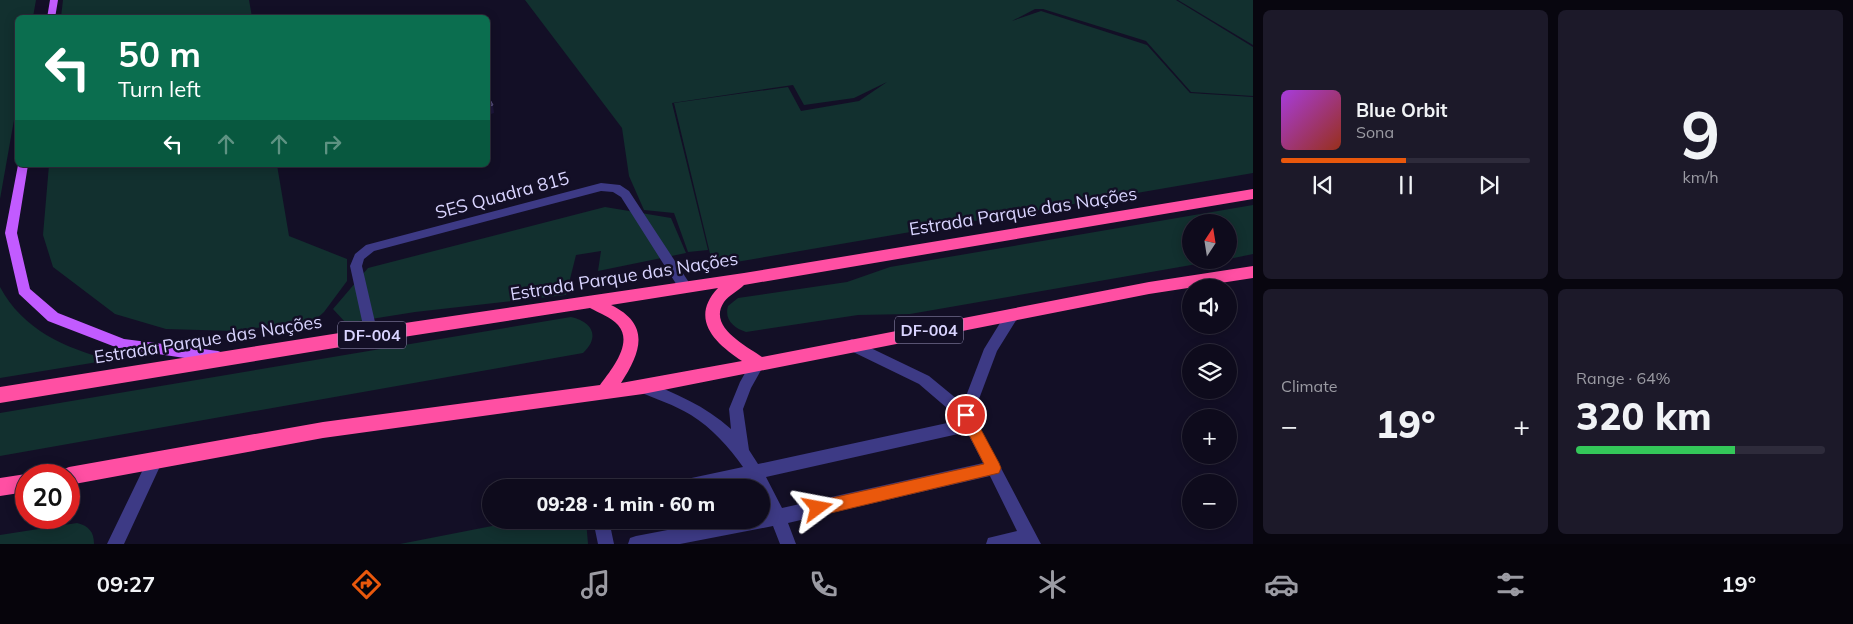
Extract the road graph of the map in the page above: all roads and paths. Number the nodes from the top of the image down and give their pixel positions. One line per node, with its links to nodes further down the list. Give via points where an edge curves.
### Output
1 (54, 0): 2 (main road)
2 (52, 15)
3 (24, 167): 12 (main road, via 11,234 24,291 53,317 123,344)
4 (1253, 194): 6 (highway, Estrada Parque das Nações / DF-004)
5 (1253, 272): 9 (highway, DF-004)
6 (744, 279): 7 (highway, Estrada Parque das Nações / DF-004); 13 (highway, via 725,290 713,305 713,320 721,336)
7 (685, 287): 8 (highway, Estrada Parque das Nações / DF-004); 10 (street, SES Quadra 815, via 625,194 616,188 601,186 370,248 359,257 356,266)
8 (592, 302): 10 (highway, Estrada Parque das Nações / DF-004); 15 (highway, via 625,322 630,332 630,350)
9 (1012, 314): 11 (highway, DF-004); 17 (street, via 991,349)
10 (371, 335): 12 (highway, Estrada Parque das Nações / DF-004)
11 (852, 345): 13 (highway, DF-004); 17 (street, via 924,380)
12 (225, 358): 16 (highway, Estrada Parque das Nações / DF-004)
13 (758, 363): 14 (highway, DF-004); 18 (street, via 736,409)
14 (643, 387): 15 (highway, DF-004); 18 (street, via 696,410)
15 (606, 391): 19 (highway, DF-004, via 324,430)
16 (0, 395)
17 (968, 420): 20 (street); 21 (street)
18 (741, 450): 21 (street)
19 (154, 462): 22 (highway, DF-004); 29 (street)
20 (994, 468): 26 (street); 28 (street)
21 (753, 472): 23 (street); 26 (street)
22 (80, 474)
23 (722, 479)
24 (15, 485): 25 (highway)
25 (0, 487)
26 (779, 517): 31 (street); 32 (street)
27 (603, 529): 30 (street)
28 (1031, 540): 33 (street)
29 (115, 544)
30 (606, 544)
31 (636, 544)
32 (788, 544)
33 (994, 544)

